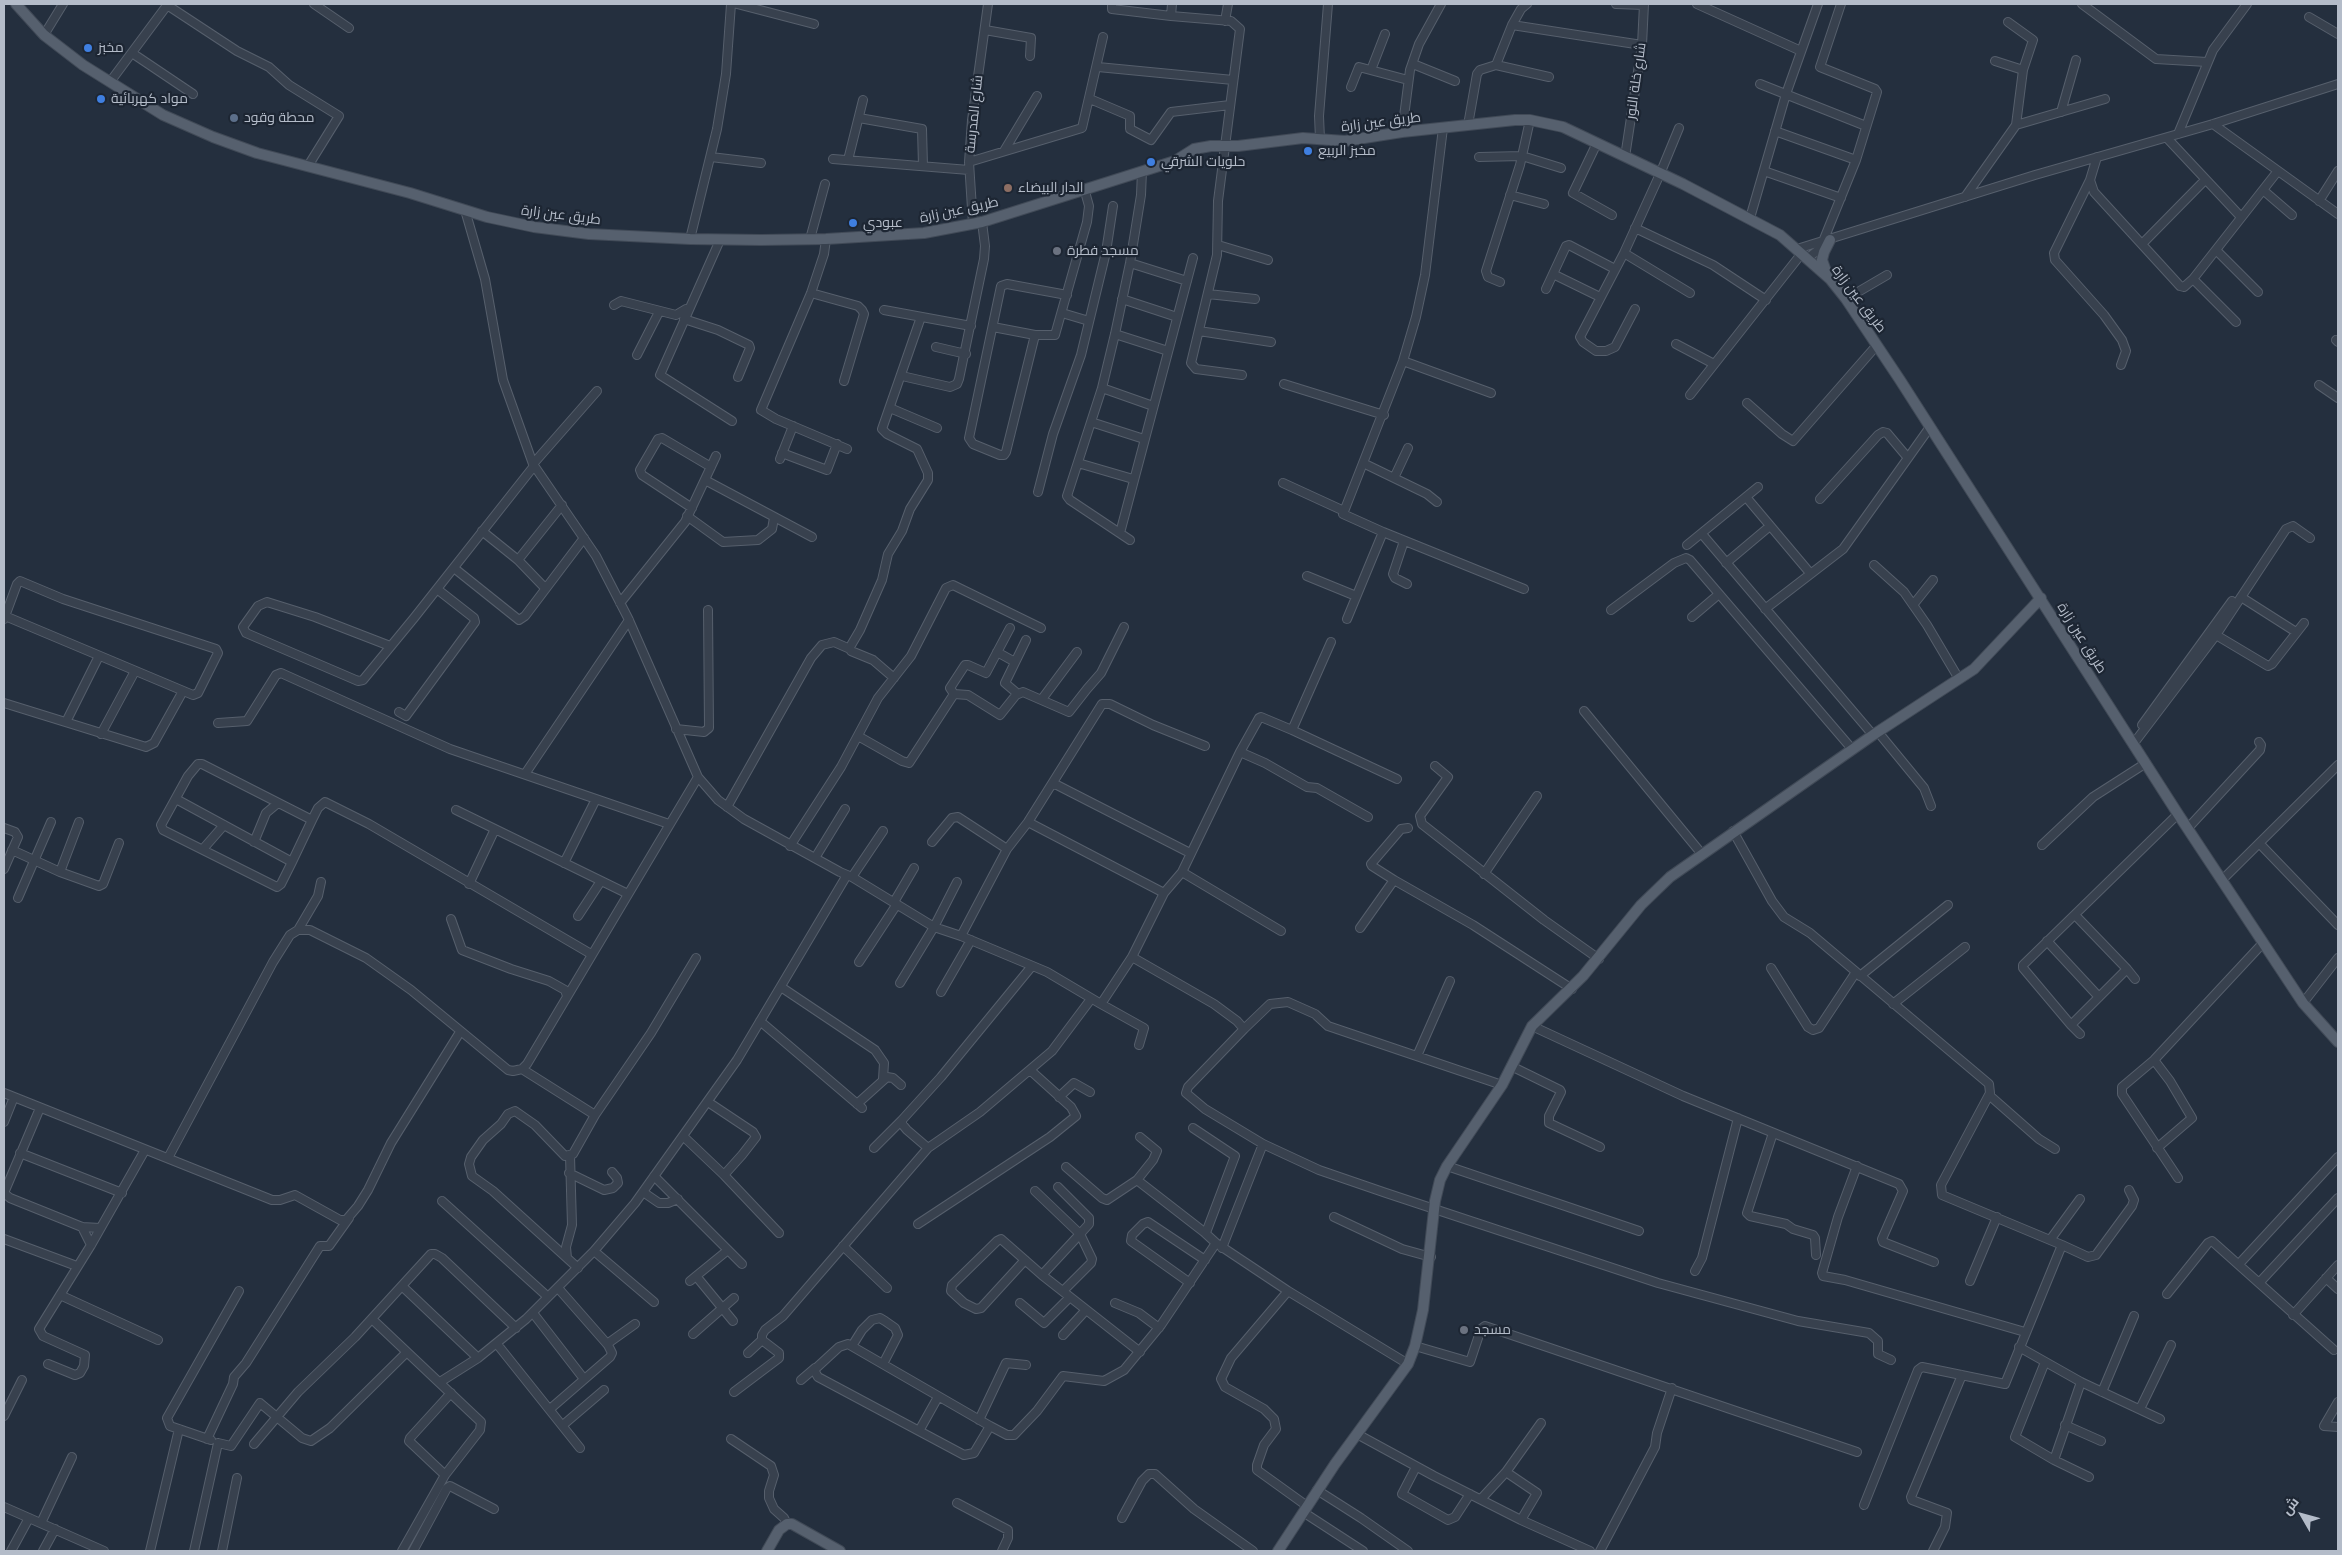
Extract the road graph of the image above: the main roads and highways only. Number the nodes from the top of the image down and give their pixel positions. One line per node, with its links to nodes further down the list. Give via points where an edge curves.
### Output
1 (16, 4): 3 (main road, طريق عين زارة, via 44,35 110,82 163,115 195,130 250,150 502,220 550,230 720,240 826,239 924,233 978,223 1175,161 1194,149 1303,138 1345,141 1402,132 1530,120 1562,127 1750,218 1780,235)
2 (1829, 239): 3 (main road, via 1822,260)
3 (1830, 279): 4 (main road, طريق عين زارة, via 1877,345)
4 (2041, 598): 5 (main road, طريق عين زارة, via 2303,1003); 8 (main road, via 1983,660 1959,679 1732,831 1653,892 1572,989 1532,1026 1502,1084 1440,1180 1423,1310 1408,1364 1317,1490)
5 (2338, 1042)
6 (767, 1551): 7 (main road, via 779,1530 787,1524)
7 (840, 1551)
8 (1278, 1551)

